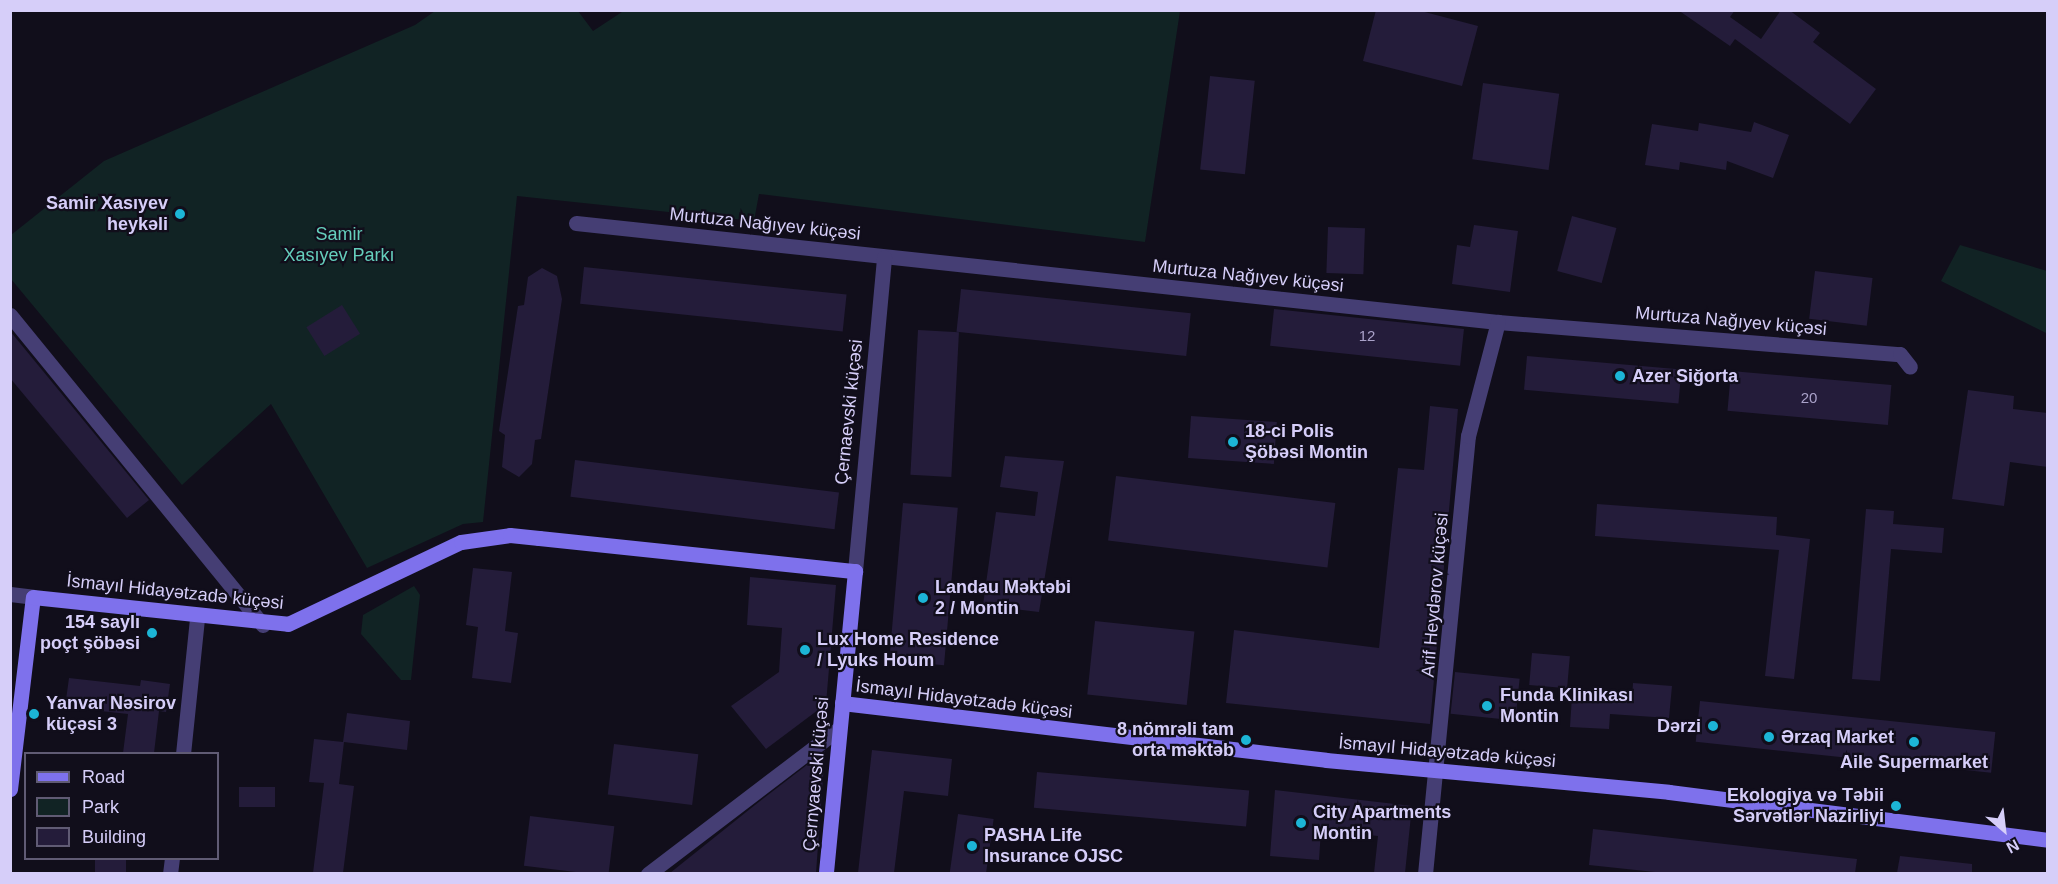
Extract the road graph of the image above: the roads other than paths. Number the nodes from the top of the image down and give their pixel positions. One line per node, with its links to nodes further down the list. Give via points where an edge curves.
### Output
1 (576, 223): 2 (street, Murtuza Nağıyev küçəsi)
2 (884, 257): 4 (street, Murtuza Nağıyev küçəsi); 6 (street, Çernaevski küçəsi)
3 (10, 315): 10 (street)
4 (1498, 322): 5 (street, Murtuza Nağıyev küçəsi, via 1900,354); 14 (street, Arif Heydərov küçəsi, via 1468,436)
5 (1910, 367)
6 (855, 571): 10 (street, İsmayıl Hidayətzadə küçəsi, via 510,535 484,537 461,542 307,619); 11 (street, Çernyaevski küçəsi)
7 (10, 594): 8 (street, İsmayıl Hidayətzadə küçəsi)
8 (33, 597): 9 (street, İsmayıl Hidayətzadə küçəsi); 15 (street)
9 (197, 618): 10 (street, İsmayıl Hidayətzadə küçəsi); 13 (street)
10 (263, 625)
11 (842, 703): 12 (street, Çernyaevski küçəsi); 14 (street, İsmayıl Hidayətzadə küçəsi)
12 (838, 729): 17 (street); 18 (street, Çernyaevski küçəsi)
13 (183, 752)
14 (1439, 771): 16 (street, İsmayıl Hidayətzadə küçəsi, via 1669,792); 19 (street, Arif Heydərov küçəsi)
15 (10, 789)
16 (2048, 840)
17 (648, 873)
18 (826, 873)
19 (1425, 873)

